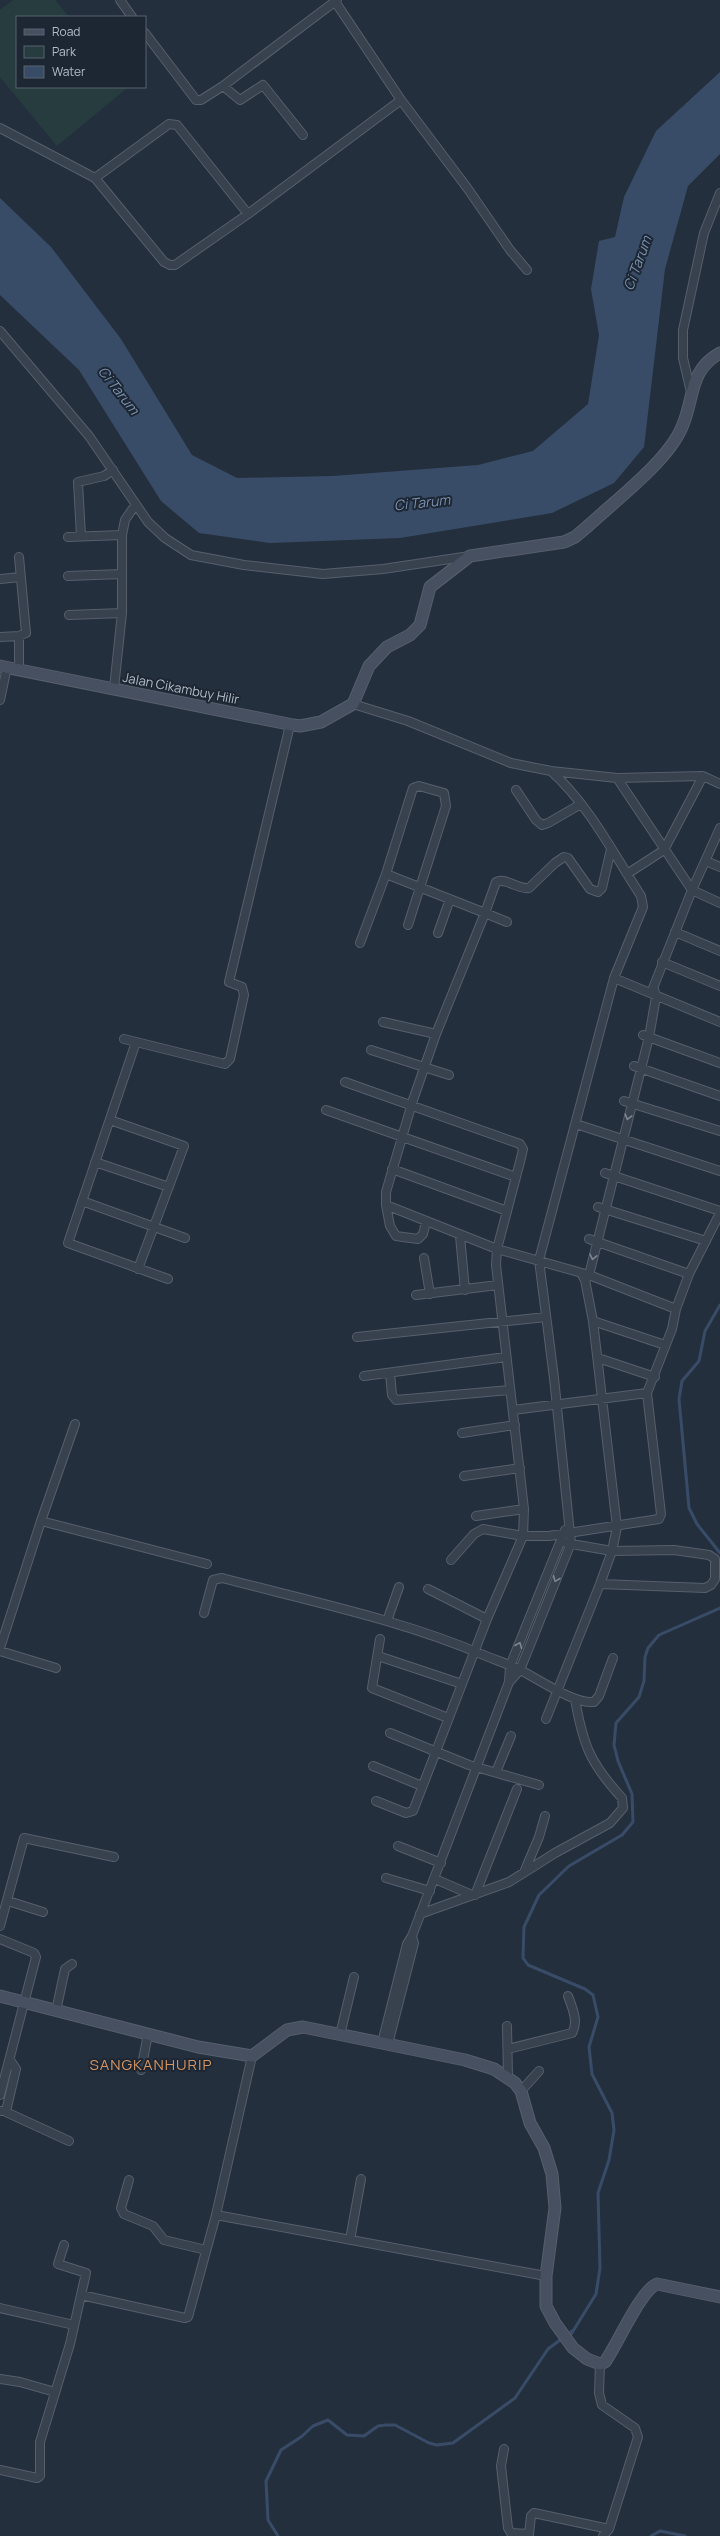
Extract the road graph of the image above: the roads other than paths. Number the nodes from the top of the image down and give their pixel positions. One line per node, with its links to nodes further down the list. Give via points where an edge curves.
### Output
1 (120, 0): 3 (street)
2 (335, 0): 5 (street); 6 (street)
3 (131, 16)
4 (146, 34): 5 (street, via 196,100 201,100)
5 (223, 86): 8 (street, via 240,100 263,85)
6 (401, 100): 11 (street); 12 (street)
7 (0, 128): 9 (street)
8 (303, 135)
9 (95, 178): 11 (street, via 164,262 170,265 176,265); 11 (street, via 172,124 177,125)
10 (720, 193): 15 (street, via 704,233 683,330 683,358)
11 (248, 214)
12 (527, 270)
13 (0, 330): 16 (street, via 51,389)
14 (720, 354): 15 (street, via 704,365)
15 (690, 392): 21 (street, via 683,425 671,446 575,537 552,544)
16 (113, 470): 17 (street); 19 (street, via 104,476 78,482)
17 (136, 504): 18 (street, via 126,520); 21 (street, via 157,532 191,555 244,565 323,574 383,569)
18 (122, 535): 19 (street); 23 (street)
19 (81, 536): 20 (street)
20 (68, 537)
21 (470, 556): 35 (street, via 430,587 420,625 410,635 387,647 372,662)
22 (19, 557): 24 (street)
23 (122, 574): 25 (street); 27 (street)
24 (21, 576): 26 (street); 29 (street, via 26,630)
25 (68, 576)
26 (0, 579)
27 (122, 613): 28 (street); 33 (street)
28 (69, 615)
29 (19, 636): 30 (street); 32 (street)
30 (0, 637)
31 (4, 667): 32 (street, Jalan Cikambuy Hilir); 34 (street)
32 (19, 671): 33 (street, Jalan Cikambuy Hilir)
33 (114, 688): 36 (street, Jalan Cikambuy Hilir)
34 (0, 700)
35 (355, 700): 36 (street, Jalan Cikambuy Hilir, via 321,722); 37 (street, via 511,763)
36 (290, 725): 70 (street, via 229,982 242,987 244,995 230,1060 225,1064)
37 (551, 772): 39 (street); 42 (street)
38 (703, 776): 39 (street); 40 (street); 45 (street)
39 (617, 778): 45 (street)
40 (720, 784)
41 (516, 790): 42 (street, via 536,820 542,824)
42 (581, 804): 44 (street)
43 (720, 830): 46 (street)
44 (611, 849): 49 (street); 54 (street, via 602,888 598,892 590,889 568,858 564,857 529,888 522,889 502,881 496,882)
45 (664, 850): 49 (street); 51 (street)
46 (706, 861): 47 (street); 51 (street)
47 (720, 867)
48 (386, 874): 50 (street); 50 (street, via 413,788 419,786 444,793 446,806); 59 (street)
49 (627, 874): 62 (street, via 641,896 642,907)
50 (420, 888): 52 (street); 56 (street)
51 (692, 890): 53 (street); 57 (street)
52 (450, 899): 54 (street); 58 (street)
53 (720, 903)
54 (485, 913): 55 (street); 67 (street)
55 (507, 922)
56 (408, 925)
57 (675, 932): 60 (street); 61 (street)
58 (438, 934)
59 (360, 943)
60 (720, 951)
61 (662, 962): 63 (street); 64 (street)
62 (614, 978): 64 (street); 82 (street)
63 (720, 986)
64 (653, 994): 66 (street); 68 (street)
65 (383, 1022): 67 (street)
66 (720, 1022)
67 (436, 1034): 74 (street)
68 (646, 1036): 72 (street); 73 (street)
69 (124, 1039): 70 (street)
70 (136, 1042): 81 (street)
71 (370, 1050): 74 (street)
72 (720, 1063)
73 (637, 1067): 77 (street); 78 (street)
74 (425, 1068): 75 (street); 79 (street)
75 (449, 1075)
76 (345, 1082): 79 (street)
77 (720, 1096)
78 (628, 1102): 83 (street); 85 (street, one-way to 85)
79 (412, 1105): 84 (street); 90 (street, via 520,1144 523,1149)
80 (326, 1110): 84 (street)
81 (110, 1120): 86 (street); 92 (street, via 184,1146)
82 (576, 1124): 85 (street); 106 (street)
83 (720, 1131)
84 (402, 1137): 87 (street); 90 (street)
85 (622, 1140): 88 (street); 91 (street)
86 (95, 1162): 92 (street); 93 (street)
87 (392, 1169): 94 (street); 96 (street)
88 (720, 1171)
89 (605, 1173): 91 (street)
90 (516, 1177): 96 (street)
91 (613, 1177): 95 (street); 97 (street)
92 (169, 1187): 99 (street)
93 (82, 1201): 99 (street); 107 (street, via 68,1243)
94 (386, 1205): 98 (street); 98 (street, via 390,1226 396,1236 418,1239 423,1234)
95 (601, 1209): 102 (street); 103 (street)
96 (507, 1211): 104 (street)
97 (720, 1212): 103 (street)
98 (426, 1222): 100 (street)
99 (154, 1227): 101 (street); 107 (street)
100 (460, 1236): 104 (street); 112 (street)
101 (185, 1238)
102 (593, 1240): 108 (street); 109 (street, one-way to 109)
103 (706, 1241): 108 (street)
104 (497, 1249): 106 (street); 111 (street)
105 (424, 1258): 113 (street)
106 (539, 1260): 109 (street); 116 (street)
107 (138, 1269): 110 (street)
108 (689, 1274): 115 (street)
109 (585, 1276): 115 (street); 117 (street)
110 (168, 1279)
111 (498, 1285): 112 (street); 118 (street)
112 (465, 1290): 113 (street)
113 (430, 1294): 114 (street)
114 (416, 1295)
115 (676, 1309): 120 (street)
116 (546, 1317): 118 (street); 129 (street)
117 (593, 1321): 120 (street); 122 (street)
118 (502, 1322): 119 (street); 121 (street)
119 (357, 1337)
120 (665, 1345): 125 (street)
121 (506, 1357): 123 (street); 126 (street)
122 (598, 1358): 125 (street); 128 (street)
123 (390, 1373): 124 (street); 126 (street, via 392,1395 396,1400)
124 (364, 1376)
125 (655, 1376): 127 (street)
126 (510, 1390): 130 (street)
127 (647, 1393): 128 (street); 139 (street, via 661,1514 657,1520)
128 (603, 1399): 129 (street); 139 (street)
129 (557, 1405): 130 (street); 141 (street, via 568,1524)
130 (513, 1410): 132 (street)
131 (75, 1424): 138 (street)
132 (515, 1425): 133 (street); 134 (street)
133 (462, 1433)
134 (520, 1468): 135 (street); 136 (street)
135 (464, 1476)
136 (524, 1509): 137 (street); 140 (street)
137 (476, 1516)
138 (41, 1521): 145 (street); 153 (street)
139 (617, 1527): 141 (street); 143 (street)
140 (523, 1536): 141 (street); 144 (street, via 483,1530 474,1534); 150 (street)
141 (564, 1537): 142 (street); 158 (street, one-way to 141)
142 (571, 1543): 143 (street); 160 (street, one-way to 160)
143 (612, 1551): 146 (street); 146 (street, via 674,1550 709,1555 715,1559 715,1579 705,1588)
144 (451, 1560)
145 (207, 1564)
146 (600, 1584): 163 (street)
147 (399, 1586): 151 (street)
148 (428, 1589): 150 (street)
149 (204, 1613): 151 (street, via 212,1583 218,1578)
150 (487, 1619): 155 (street)
151 (387, 1621): 155 (street)
152 (380, 1639): 156 (street)
153 (0, 1648)
154 (0, 1651): 159 (street)
155 (474, 1651): 158 (street); 162 (street)
156 (378, 1656): 162 (street); 165 (street, via 372,1685 374,1689)
157 (612, 1658): 164 (street, via 597,1699 592,1702)
158 (510, 1666): 160 (street); 161 (street)
159 (56, 1668)
160 (520, 1670): 161 (street); 163 (street)
161 (509, 1682): 171 (street)
162 (462, 1684): 165 (street)
163 (557, 1689): 164 (street); 166 (street)
164 (575, 1698): 181 (street, via 588,1754 599,1772 622,1798 623,1808 610,1823)
165 (448, 1718): 169 (street)
166 (546, 1719)
167 (390, 1733): 169 (street)
168 (511, 1736): 172 (street)
169 (435, 1752): 171 (street); 174 (street)
170 (373, 1766): 174 (street)
171 (478, 1767): 172 (street); 180 (street)
172 (496, 1772): 173 (street)
173 (539, 1785)
174 (422, 1786): 176 (street, via 410,1813)
175 (517, 1789): 185 (street)
176 (376, 1801)
177 (546, 1816): 181 (street, via 540,1837)
178 (398, 1846): 180 (street)
179 (114, 1857): 186 (street, via 25,1837)
180 (441, 1862): 183 (street)
181 (525, 1870): 185 (street, via 509,1882)
182 (386, 1878): 184 (street)
183 (435, 1879): 184 (street); 185 (street)
184 (430, 1891): 188 (street)
185 (474, 1895): 188 (street)
186 (8, 1901): 187 (street); 189 (street)
187 (43, 1912)
188 (420, 1914): 200 (street)
189 (0, 1926)
190 (0, 1939): 195 (street, via 36,1954)
191 (72, 1964): 196 (street, via 65,1968)
192 (354, 1977): 199 (street)
193 (0, 1996): 195 (street)
194 (568, 1996): 201 (street, via 574,2014 575,2026 572,2033)
195 (23, 2002): 196 (street); 207 (street)
196 (56, 2011): 198 (street)
197 (507, 2026): 201 (street)
198 (148, 2034): 202 (street, via 198,2047); 203 (street)
199 (340, 2035): 200 (street); 202 (street, via 303,2027 293,2028)
200 (385, 2043): 205 (street, via 465,2060)
201 (508, 2049): 205 (street)
202 (252, 2056): 212 (street)
203 (141, 2070)
204 (539, 2071): 206 (street)
205 (508, 2076): 206 (street)
206 (521, 2091): 216 (street, via 530,2123 544,2148 552,2174 555,2220)
207 (5, 2094): 208 (street)
208 (3, 2112): 209 (street)
209 (69, 2141)
210 (361, 2179): 213 (street)
211 (129, 2180): 215 (street, via 121,2208 124,2214 153,2226 164,2240)
212 (216, 2215): 213 (street); 215 (street)
213 (350, 2240): 216 (street)
214 (64, 2245): 217 (street, via 58,2264 86,2273)
215 (206, 2250): 217 (street, via 187,2318)
216 (546, 2276): 221 (street, via 545,2297 553,2320 578,2354)
217 (81, 2295): 220 (street)
218 (720, 2296): 221 (street, via 661,2284 652,2286 613,2352)
219 (0, 2308): 220 (street)
220 (74, 2325): 223 (street)
221 (600, 2364): 226 (street, via 599,2393 602,2405 635,2428 638,2436)
222 (0, 2379): 223 (street)
223 (55, 2392): 225 (street, via 40,2442 40,2476 37,2478)
224 (504, 2449): 226 (street, via 501,2466 508,2528 511,2533 529,2534 531,2516 534,2513)
225 (0, 2470)
226 (609, 2528): 227 (street)
227 (603, 2536)

